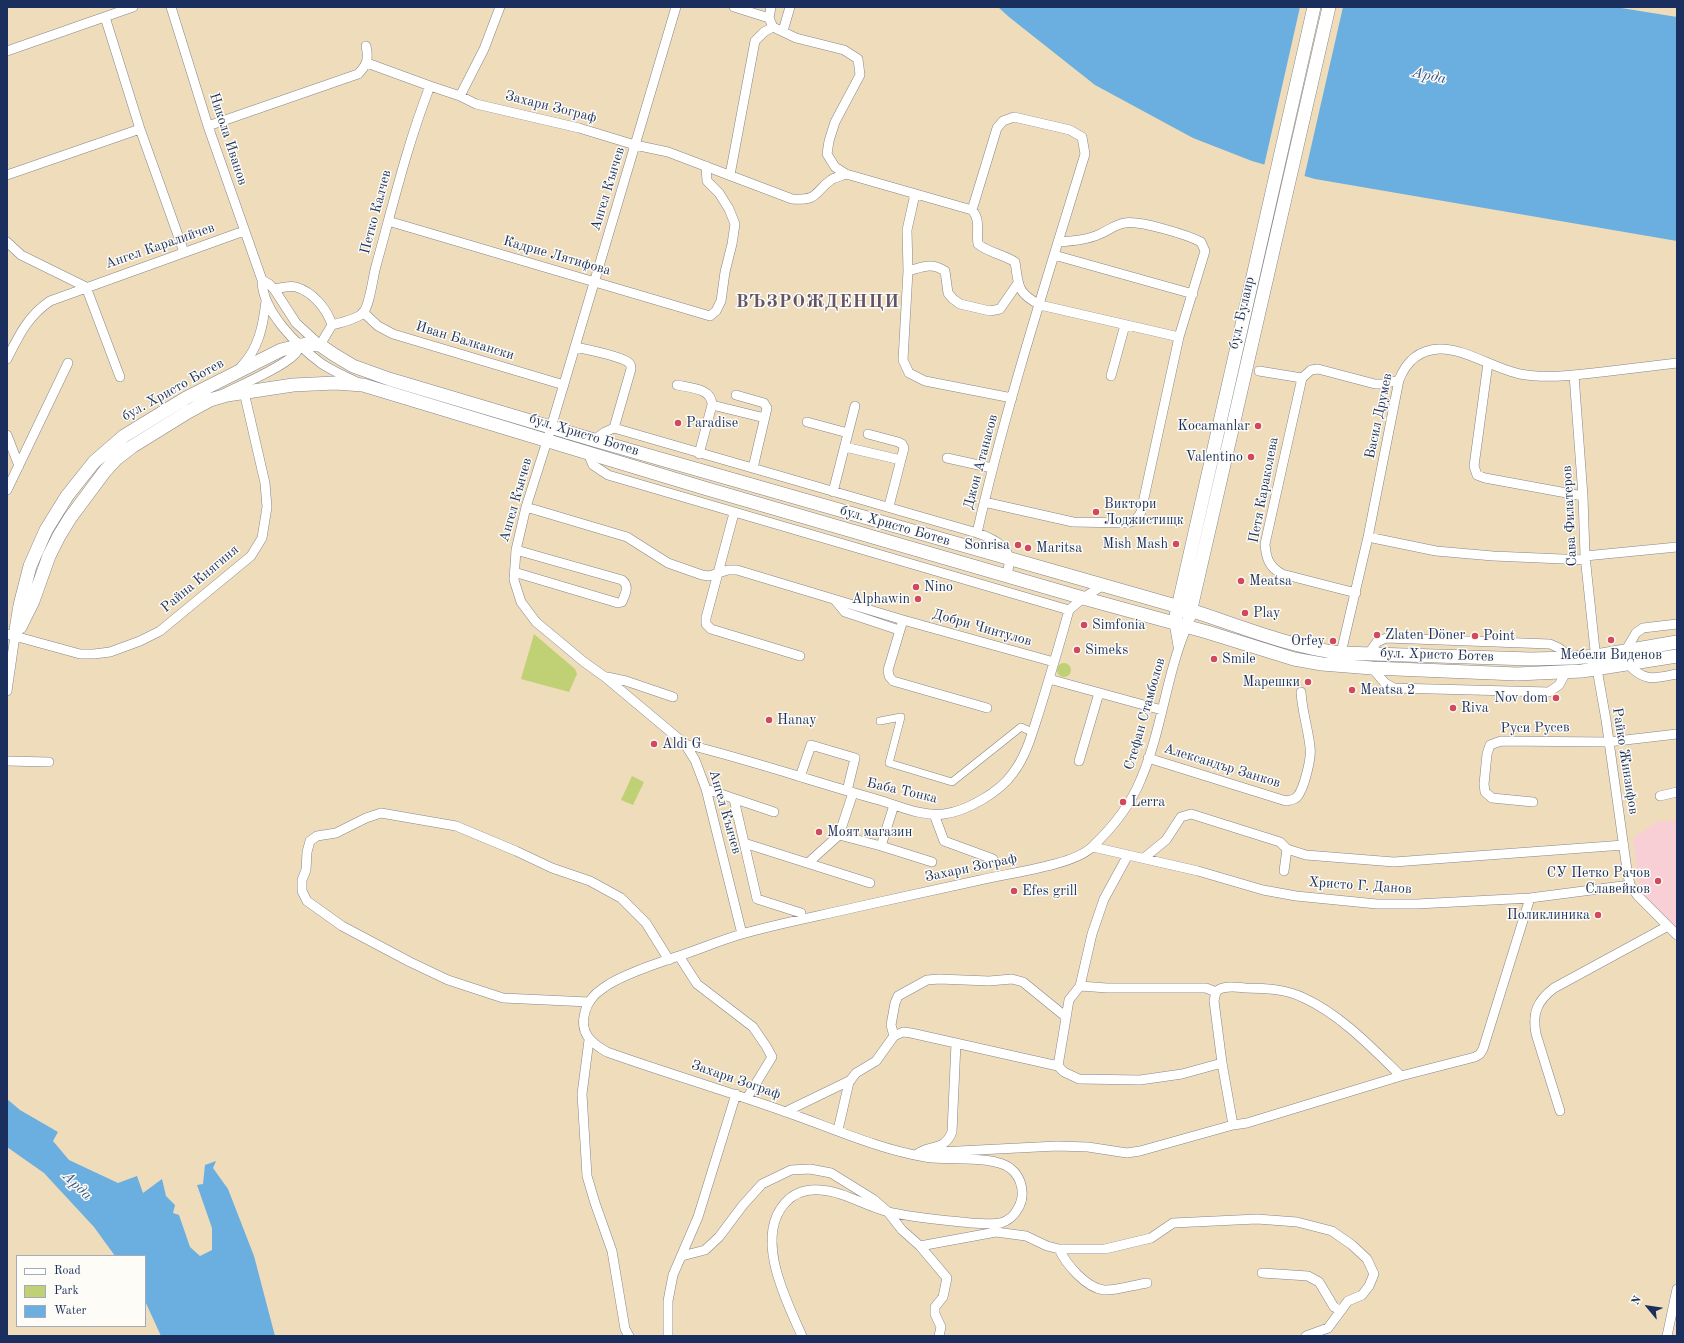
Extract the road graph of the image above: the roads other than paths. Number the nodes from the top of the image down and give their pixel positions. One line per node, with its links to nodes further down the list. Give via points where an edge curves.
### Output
1 (133, 7): 10 (street)
2 (171, 7): 19 (street, Никола Иванов)
3 (500, 7): 18 (street, via 484,49)
4 (676, 7): 21 (street, Ангел Кънчев)
5 (734, 7): 11 (street)
6 (771, 7): 11 (street)
7 (790, 7): 13 (street)
8 (1314, 7): 108 (main road, бул. Булаир, via 1245,310)
9 (1329, 7): 108 (main road, бул. Булаир, via 1258,313)
10 (105, 17): 15 (street); 20 (street)
11 (769, 18): 12 (street)
12 (773, 27): 13 (street); 25 (street, via 755,41)
13 (783, 31): 23 (street, via 811,43 844,50 858,59 860,75 835,122 827,154 835,167)
14 (366, 46): 16 (street)
15 (7, 51)
16 (367, 63): 17 (street, Захари Зограф); 19 (street, via 358,74)
17 (430, 86): 18 (street, Захари Зограф); 28 (street, Петко Калчев, via 403,164)
18 (460, 96): 21 (street, Захари Зограф, via 476,104 579,128)
19 (208, 126): 29 (street, Никола Иванов)
20 (140, 129): 24 (street); 32 (street)
21 (635, 145): 22 (street, Захари Зограф, via 668,152); 36 (street, Ангел Кънчев)
22 (706, 166): 25 (street, Захари Зограф); 36 (street, Кадрие Лятифова, via 707,181 719,193 735,224 724,272 721,301 716,311 710,316)
23 (846, 174): 25 (street, Захари Зограф, via 832,179 816,196 804,200 792,199); 26 (street)
24 (7, 175)
25 (730, 175)
26 (915, 194): 27 (street); 34 (street, via 907,230)
27 (972, 210): 31 (street, Джон Атанасов, via 997,128 1003,121 1014,118 1070,130 1082,137 1085,154); 37 (street, via 978,220 978,244 1014,262)
28 (388, 221): 36 (street, Кадрие Лятифова); 43 (street, Петко Калчев)
29 (244, 232): 32 (street, Ангел Каралийчев); 35 (street, Никола Иванов)
30 (7, 242): 38 (street, via 21,256)
31 (1058, 242): 33 (street, Джон Атанасов); 40 (street, via 1094,236 1126,222 1192,237 1202,242 1205,251)
32 (184, 252): 38 (street, Ангел Каралийчев)
33 (1054, 255): 40 (street); 42 (street, Джон Атанасов)
34 (908, 271): 37 (street, via 931,265 939,267 945,271 948,293 953,299 960,304 990,311 1000,309); 67 (street, via 903,360 909,373 925,381)
35 (262, 280): 39 (street); 41 (street, Никола Иванов)
36 (595, 282): 50 (street, Ангел Кънчев)
37 (1018, 283): 42 (street, via 1027,298)
38 (86, 287): 51 (street, Ангел Каралийчев, via 50,301 33,314); 59 (street)
39 (274, 289): 44 (street, via 295,286 310,295 321,304); 46 (street)
40 (1193, 294): 47 (street)
41 (266, 301): 48 (street, via 274,315); 56 (street, via 261,334 250,358)
42 (1040, 305): 45 (street); 67 (street, Джон Атанасов)
43 (363, 312): 44 (street, via 347,321); 63 (street, Иван Балкански, via 378,326 393,334)
44 (332, 325): 49 (street)
45 (1125, 325): 47 (street); 58 (street)
46 (304, 332): 48 (street); 49 (street)
47 (1179, 337): 91 (street, via 1139,517 1128,523 1073,522)
48 (300, 345): 49 (main road, бул. Христо Ботев); 56 (main road, бул. Христо Ботев, via 281,350); 62 (street, via 324,365); 68 (street, via 295,355 285,362)
49 (320, 346): 73 (main road, бул. Христо Ботев, via 353,366 390,379)
50 (575, 347): 63 (street, Ангел Кънчев); 74 (street, via 630,364 631,369)
51 (7, 359)
52 (68, 363): 85 (street)
53 (1488, 363): 57 (street, Васил Друмев, via 1532,376); 61 (street, Васил Друмев, via 1453,350 1439,349 1422,353 1410,360); 90 (street, via 1474,466 1477,475)
54 (1677, 363): 57 (street, Васил Друмев)
55 (1259, 371): 60 (street)
56 (237, 372): 114 (main road, бул. Христо Ботев, via 186,398 130,432 108,449 80,478 46,530 30,566)
57 (1574, 375): 90 (street, Сава Филатеров)
58 (1111, 376)
59 (120, 377)
60 (1302, 378): 61 (street, via 1311,370 1318,369 1375,384); 105 (street, Петя Караколева, via 1265,544 1268,561 1273,569 1282,574)
61 (1399, 380): 96 (street, Васил Друмев)
62 (363, 385): 65 (main road, бул. Христо Ботев, via 315,383); 79 (main road, бул. Христо Ботев)
63 (564, 385): 73 (street, Ангел Кънчев)
64 (677, 385): 69 (street, via 707,393)
65 (244, 392): 68 (main road, бул. Христо Ботев); 114 (street, Райна Княгиня, via 265,483 267,507 262,538 251,556 160,631 110,652 80,654)
66 (736, 395): 71 (street, via 766,405)
67 (1012, 398): 87 (street, Джон Атанасов)
68 (210, 400): 114 (main road, бул. Христо Ботев, via 133,446 94,484 59,536 33,601)
69 (712, 405): 71 (street); 82 (street)
70 (855, 406): 75 (street)
71 (765, 418): 86 (street)
72 (807, 422): 75 (street)
73 (551, 427): 78 (main road, бул. Христо Ботев); 79 (street, Ангел Кънчев)
74 (614, 428): 78 (street); 82 (street)
75 (848, 433): 80 (street)
76 (868, 434): 84 (street, via 902,444 904,448)
77 (7, 435): 85 (street)
78 (594, 440): 100 (main road, бул. Христо Ботев)
79 (548, 441): 81 (main road, бул. Христо Ботев); 93 (street, Ангел Кънчев)
80 (845, 447): 84 (street); 89 (street)
81 (588, 453): 94 (street, via 593,465 608,475); 103 (main road, бул. Христо Ботев)
82 (699, 454): 86 (street)
83 (947, 458): 87 (street)
84 (901, 460): 92 (street)
85 (19, 466): 88 (street)
86 (752, 468): 89 (street)
87 (992, 468): 91 (street, Джон Атанасов)
88 (7, 490)
89 (833, 492): 92 (street)
90 (1583, 496): 99 (street, Сава Филатеров)
91 (984, 502): 95 (street, Джон Атанасов)
92 (889, 506): 95 (street)
93 (526, 507): 98 (street, Ангел Кънчев); 102 (street, Добри Чинтулов, via 627,537 668,563 702,575 709,576)
94 (734, 513): 102 (street); 109 (street)
95 (977, 533): 100 (street, via 999,544)
96 (1368, 537): 99 (street, via 1436,550 1493,556); 105 (street, Васил Друмев)
97 (1677, 547): 99 (street)
98 (516, 550): 101 (street, Ангел Кънчев); 101 (street, via 622,580 627,588 622,602 618,603)
99 (1585, 558): 120 (street, Сава Филатеров)
100 (1010, 560): 103 (street); 104 (main road, бул. Христо Ботев)
101 (514, 572): 128 (street, Ангел Кънчев, via 521,602 536,622)
102 (719, 572): 107 (street, Добри Чинтулов, via 737,570); 119 (street, via 705,621 708,627)
103 (1007, 575): 106 (main road, бул. Христо Ботев)
104 (1102, 586): 106 (street); 108 (main road, бул. Христо Ботев)
105 (1356, 593): 118 (street, Васил Друмев)
106 (1083, 598): 109 (street); 111 (main road, бул. Христо Ботев)
107 (835, 600): 110 (street, Добри Чинтулов); 113 (street, Добри Чинтулов, via 845,612)
108 (1184, 609): 111 (main road, бул. Булаир); 118 (main road, бул. Христо Ботев, via 1256,633 1325,652)
109 (1070, 610): 122 (street, Баба Тонка)
110 (903, 620): 113 (street); 122 (street, Добри Чинтулов)
111 (1181, 624): 116 (street, Стефан Стамболов); 116 (street, Стефан Стамболов); 124 (main road, бул. Христо Ботев, via 1294,659)
112 (1677, 624): 117 (street, via 1643,628)
113 (899, 630): 134 (street, via 888,670 893,681)
114 (11, 635): 130 (street)
115 (1677, 642): 117 (main road, бул. Христо Ботев)
116 (1178, 646): 135 (street, Стефан Стамболов)
117 (1626, 650): 120 (main road, бул. Христо Ботев)
118 (1341, 653): 120 (main road, бул. Христо Ботев, via 1531,659)
119 (800, 656)
120 (1596, 656): 125 (street, Райко Жинзифов)
121 (1677, 656): 123 (main road, бул. Христо Ботев)
122 (1054, 662): 129 (street, Баба Тонка)
123 (1628, 664): 125 (main road, бул. Христо Ботев); 127 (street, via 1641,676 1650,679)
124 (1372, 668): 126 (main road, бул. Христо Ботев, via 1517,674); 126 (street, via 1385,683 1394,688 1549,692 1559,685)
125 (1597, 669): 126 (main road, бул. Христо Ботев); 139 (street, Райко Жинзифов)
126 (1566, 672)
127 (1677, 674)
128 (605, 677): 133 (street, via 626,681); 140 (street, Ангел Кънчев)
129 (1049, 679): 132 (street); 137 (street, Баба Тонка)
130 (7, 691)
131 (1301, 692): 141 (street, Александър Занков, via 1311,755 1301,791 1293,800 1286,801)
132 (1099, 693): 135 (street); 143 (street)
133 (673, 697)
134 (987, 708)
135 (1162, 710): 141 (street, Стефан Стамболов)
136 (880, 721): 137 (street, via 901,717 889,763 952,782 1021,727)
137 (1032, 732): 154 (street, Баба Тонка, via 1020,763 1002,785 981,800 967,806 944,814)
138 (1677, 734): 139 (street)
139 (1608, 742): 151 (street, Руси Русев, via 1501,741 1490,745 1486,754 1485,792 1492,798); 157 (street, Райко Жинзифов)
140 (685, 744): 145 (street, Баба Тонка); 146 (street, Ангел Кънчев, via 695,760)
141 (1148, 758): 159 (street, Стефан Стамболов, via 1132,796)
142 (7, 761): 144 (street)
143 (1079, 761)
144 (49, 762)
145 (800, 776): 147 (street, Баба Тонка); 147 (street, via 811,745 855,758)
146 (706, 789): 150 (street); 172 (street, Ангел Кънчев)
147 (850, 792): 152 (street, Баба Тонка); 155 (street)
148 (1677, 792): 149 (street)
149 (1660, 796)
150 (734, 798): 153 (street); 156 (street)
151 (1533, 802)
152 (894, 805): 154 (street, Баба Тонка); 158 (street)
153 (774, 812)
154 (934, 814): 163 (street, via 944,841)
155 (838, 835): 158 (street); 165 (street)
156 (744, 844): 165 (street); 170 (street, via 757,899)
157 (1624, 845): 160 (street, via 1394,862 1306,855); 168 (street, Райко Жинзифов)
158 (881, 846): 164 (street)
159 (1093, 846): 161 (street, Христо Г. Данов); 172 (street, Захари Зограф, via 1084,853 1059,862 1020,872 903,896)
160 (1287, 849): 162 (street, via 1280,842 1191,814 1181,817 1166,840); 166 (street)
161 (1128, 854): 162 (street, Христо Г. Данов); 176 (street, via 1104,899 1092,934)
162 (1144, 858): 169 (street, Христо Г. Данов, via 1263,890 1325,899 1401,904)
163 (993, 859)
164 (932, 862)
165 (808, 863): 167 (street)
166 (1284, 871)
167 (870, 883)
168 (1630, 885): 169 (street, Христо Г. Данов); 171 (street, via 1651,911)
169 (1530, 898): 185 (street, via 1480,1054)
170 (801, 913)
171 (1668, 926): 173 (street); 189 (street, via 1543,996 1536,1009 1534,1022)
172 (742, 934): 174 (street, Захари Зограф)
173 (1677, 935)
174 (679, 956): 175 (street, Захари Зограф); 188 (street, via 697,984 753,1027 772,1057)
175 (669, 960): 178 (street, Захари Зограф, via 611,983); 178 (street, via 646,923 621,898 590,881 552,868 516,850 456,826 381,813 336,833 317,836 310,841 302,892 307,901 342,926 448,980 502,998)
176 (1080, 986): 177 (street, via 1206,988); 179 (street, via 1069,1000)
177 (1216, 992): 183 (street, via 1214,1001); 185 (street, via 1222,988 1268,988 1304,998 1332,1015)
178 (589, 1002): 181 (street, via 584,1029)
179 (1066, 1017): 180 (street, via 1023,982 1012,979 927,980 898,996 891,1024); 184 (street)
180 (894, 1036): 182 (street, via 903,1032); 186 (street, via 876,1061 856,1073)
181 (589, 1040): 187 (street, Захари Зограф, via 607,1052); 203 (street, via 582,1094 587,1176 612,1250)
182 (956, 1043): 184 (street); 193 (street, via 952,1132 944,1144)
183 (1222, 1063): 184 (street, via 1182,1074 1140,1080 1079,1079 1071,1077); 191 (street)
184 (1058, 1066)
185 (1401, 1076): 191 (street)
186 (851, 1080): 190 (street); 192 (street, via 846,1091)
187 (736, 1094): 188 (street, Захари Зограф); 198 (street, via 698,1217)
188 (747, 1098): 190 (street, Захари Зограф)
189 (1560, 1111)
190 (785, 1112): 192 (street, Захари Зограф)
191 (1233, 1125): 194 (street, via 1127,1153 1100,1148 1058,1146 938,1152)
192 (838, 1130): 193 (street, Захари Зограф, via 892,1150)
193 (916, 1155): 194 (street, Захари Зограф)
194 (926, 1158): 195 (street, Захари Зограф, via 984,1161 1010,1168 1021,1184 1023,1195 1020,1207 1013,1216 1002,1223 985,1224)
195 (887, 1211): 196 (street, via 902,1230); 198 (street, via 873,1199 831,1173 810,1169 790,1170 762,1184 719,1237 705,1250); 205 (street, Захари Зограф, via 818,1190 801,1192 783,1205 775,1218 773,1228 773,1256 780,1282)
196 (920, 1246): 197 (street, via 996,1232 1026,1236); 206 (street, via 947,1278 943,1297 935,1307 935,1314 941,1327)
197 (1058, 1250): 200 (street, via 1066,1263 1098,1289 1109,1290); 202 (street, via 1105,1249 1151,1238 1173,1223 1256,1219 1297,1222 1332,1231 1368,1260 1374,1274 1369,1286 1362,1295 1348,1301)
198 (682, 1256): 204 (street, via 673,1275 668,1301)
199 (1262, 1273): 202 (street, via 1308,1276 1319,1282 1334,1307)
200 (1147, 1283)
201 (1677, 1290): 208 (street)
202 (1340, 1310): 207 (street, via 1328,1328)
203 (629, 1336)
204 (668, 1336)
205 (802, 1336)
206 (939, 1336)
207 (1306, 1336)
208 (1667, 1336)

